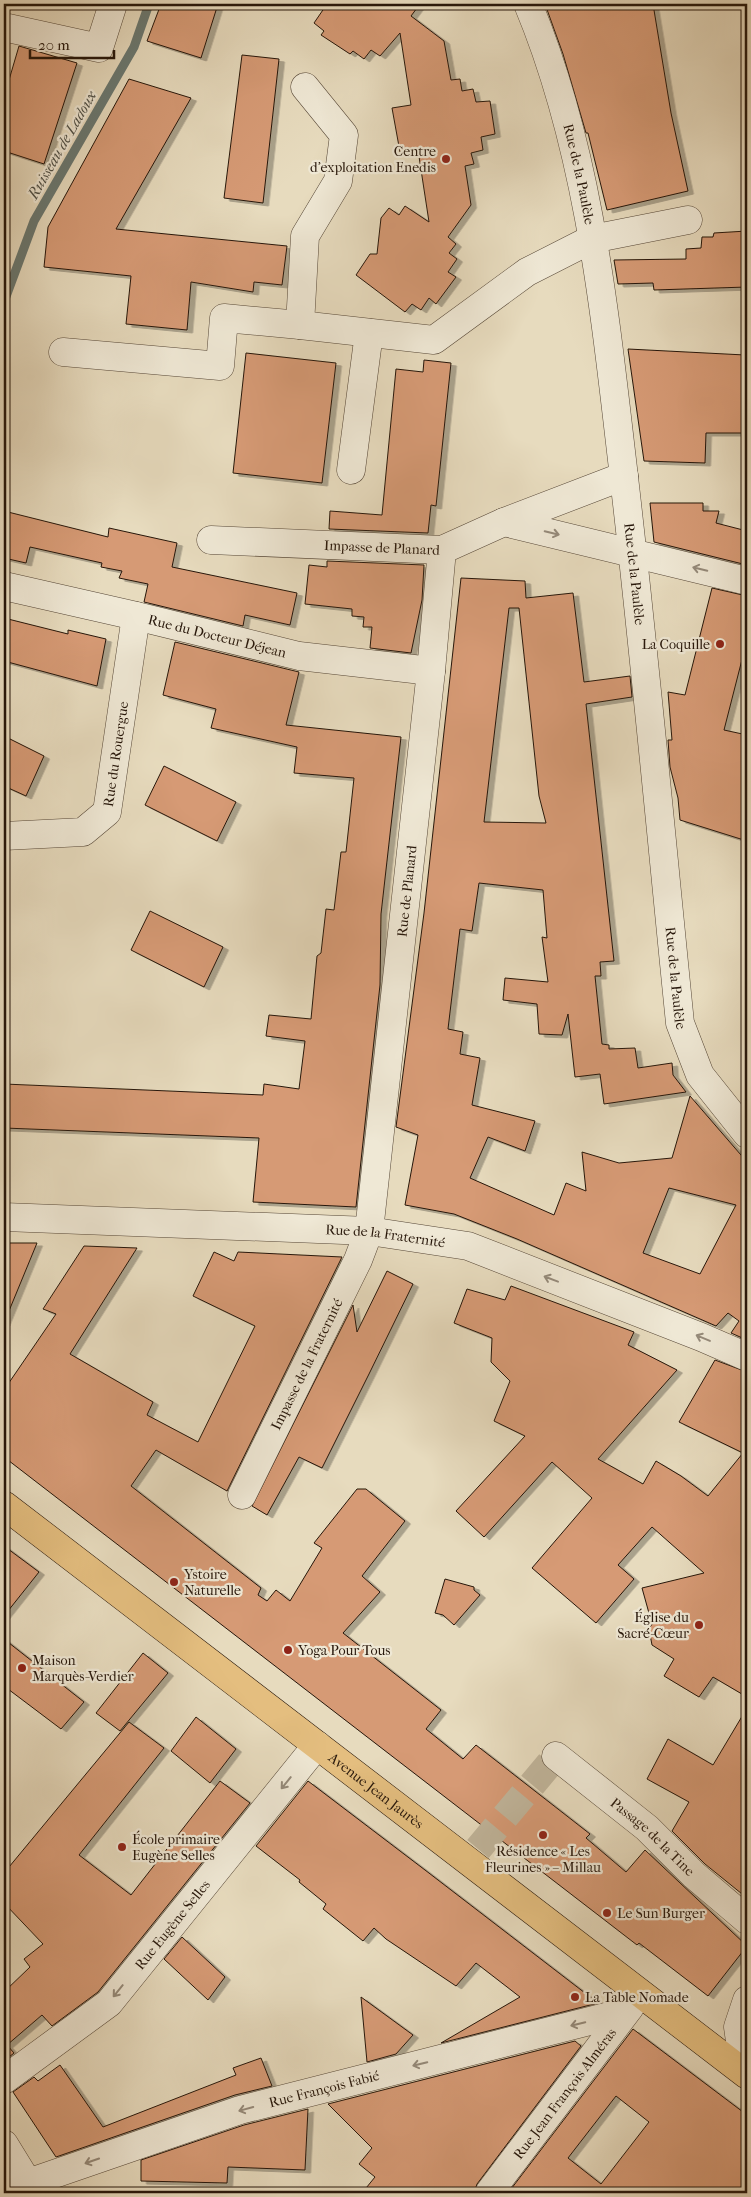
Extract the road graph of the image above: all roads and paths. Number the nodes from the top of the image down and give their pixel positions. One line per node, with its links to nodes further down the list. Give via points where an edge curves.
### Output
1 (113, 4): 3 (street, via 99,48)
2 (528, 4): 6 (street, Rue de la Paulèle, via 568,115)
3 (8, 28)
4 (305, 87): 7 (street, via 344,135 338,181 305,236)
5 (688, 220): 6 (street)
6 (592, 239): 8 (street, via 528,272 434,340); 11 (street, Rue de la Paulèle, via 602,292)
7 (300, 325): 8 (street); 9 (street, via 224,318 220,366)
8 (369, 333): 10 (street)
9 (63, 352)
10 (351, 470)
11 (624, 476): 12 (street, Impasse de Planard); 15 (street, Rue de la Paulèle)
12 (504, 522): 14 (street, Impasse de Planard); 15 (street, one-way to 15)
13 (211, 540): 14 (street, Impasse de Planard)
14 (442, 550): 19 (street, Rue de Planard)
15 (633, 552): 16 (street, one-way to 15); 21 (street, Rue de la Paulèle, via 680,1023 700,1075)
16 (747, 581)
17 (4, 586): 18 (street, Rue du Docteur Déjean)
18 (136, 616): 19 (street, Rue du Docteur Déjean, via 299,656); 20 (street, Rue du Rouergue, via 107,812 83,832)
19 (432, 671): 23 (street, Rue de Planard)
20 (4, 836)
21 (747, 1134)
22 (4, 1217): 23 (street, Rue de la Fraternité)
23 (368, 1231): 24 (street, Rue de la Fraternité, one-way to 23, via 468,1246); 25 (street, Impasse de la Fraternité, via 358,1260)
24 (747, 1357)
25 (242, 1495)
26 (4, 1505): 27 (main road, Avenue Jean Jaurès)
27 (317, 1745): 31 (main road, Avenue Jean Jaurès, via 474,1855); 34 (street, Rue Eugène Selles, one-way to 34, via 108,2003)
28 (556, 1756): 29 (street, Passage de la Tine, via 647,1828 694,1875)
29 (747, 1920)
30 (747, 2000): 32 (street, via 738,2027)
31 (633, 2003): 32 (main road, Avenue Jean Jaurès); 36 (street, Rue François Fabié, one-way to 36, via 240,2110); 37 (street, Rue Jean François Alméras)
32 (738, 2047): 33 (main road, Avenue Jean Jaurès)
33 (747, 2075)
34 (4, 2080)
35 (4, 2144): 36 (street)
36 (16, 2188)
37 (489, 2193)

